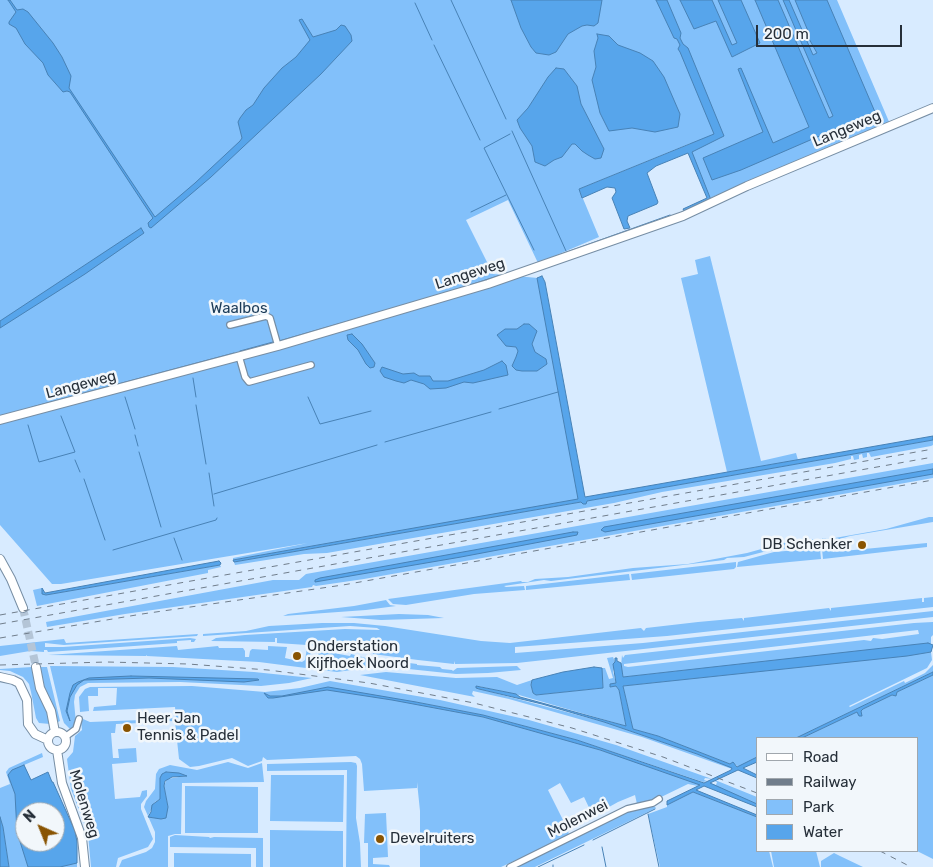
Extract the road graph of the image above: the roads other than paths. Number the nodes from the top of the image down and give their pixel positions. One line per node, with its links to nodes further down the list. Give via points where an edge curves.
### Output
1 (933, 108): 3 (main road, Langeweg, via 683,216 488,284)
2 (230, 325): 3 (street, via 266,316 270,318)
3 (278, 346): 4 (main road, Langeweg)
4 (240, 356): 5 (street, via 248,382); 6 (main road, Langeweg)
5 (311, 366)
6 (0, 420)
7 (0, 559): 8 (main road)
8 (23, 608)
9 (36, 667): 12 (main road, via 40,688 52,711)
10 (0, 677): 14 (main road, via 13,680 22,688 27,700 28,724 35,734)
11 (79, 719): 13 (street, via 76,729)
12 (55, 732): 13 (main road, via 61,732); 14 (main road)
13 (65, 737): 15 (main road, via 65,746)
14 (48, 740): 15 (main road, via 50,747)
15 (58, 750): 17 (main road, Molenweg, via 62,783 82,838)
16 (659, 799): 18 (street, Molenwei, via 627,809)
17 (85, 867)
18 (510, 867)

